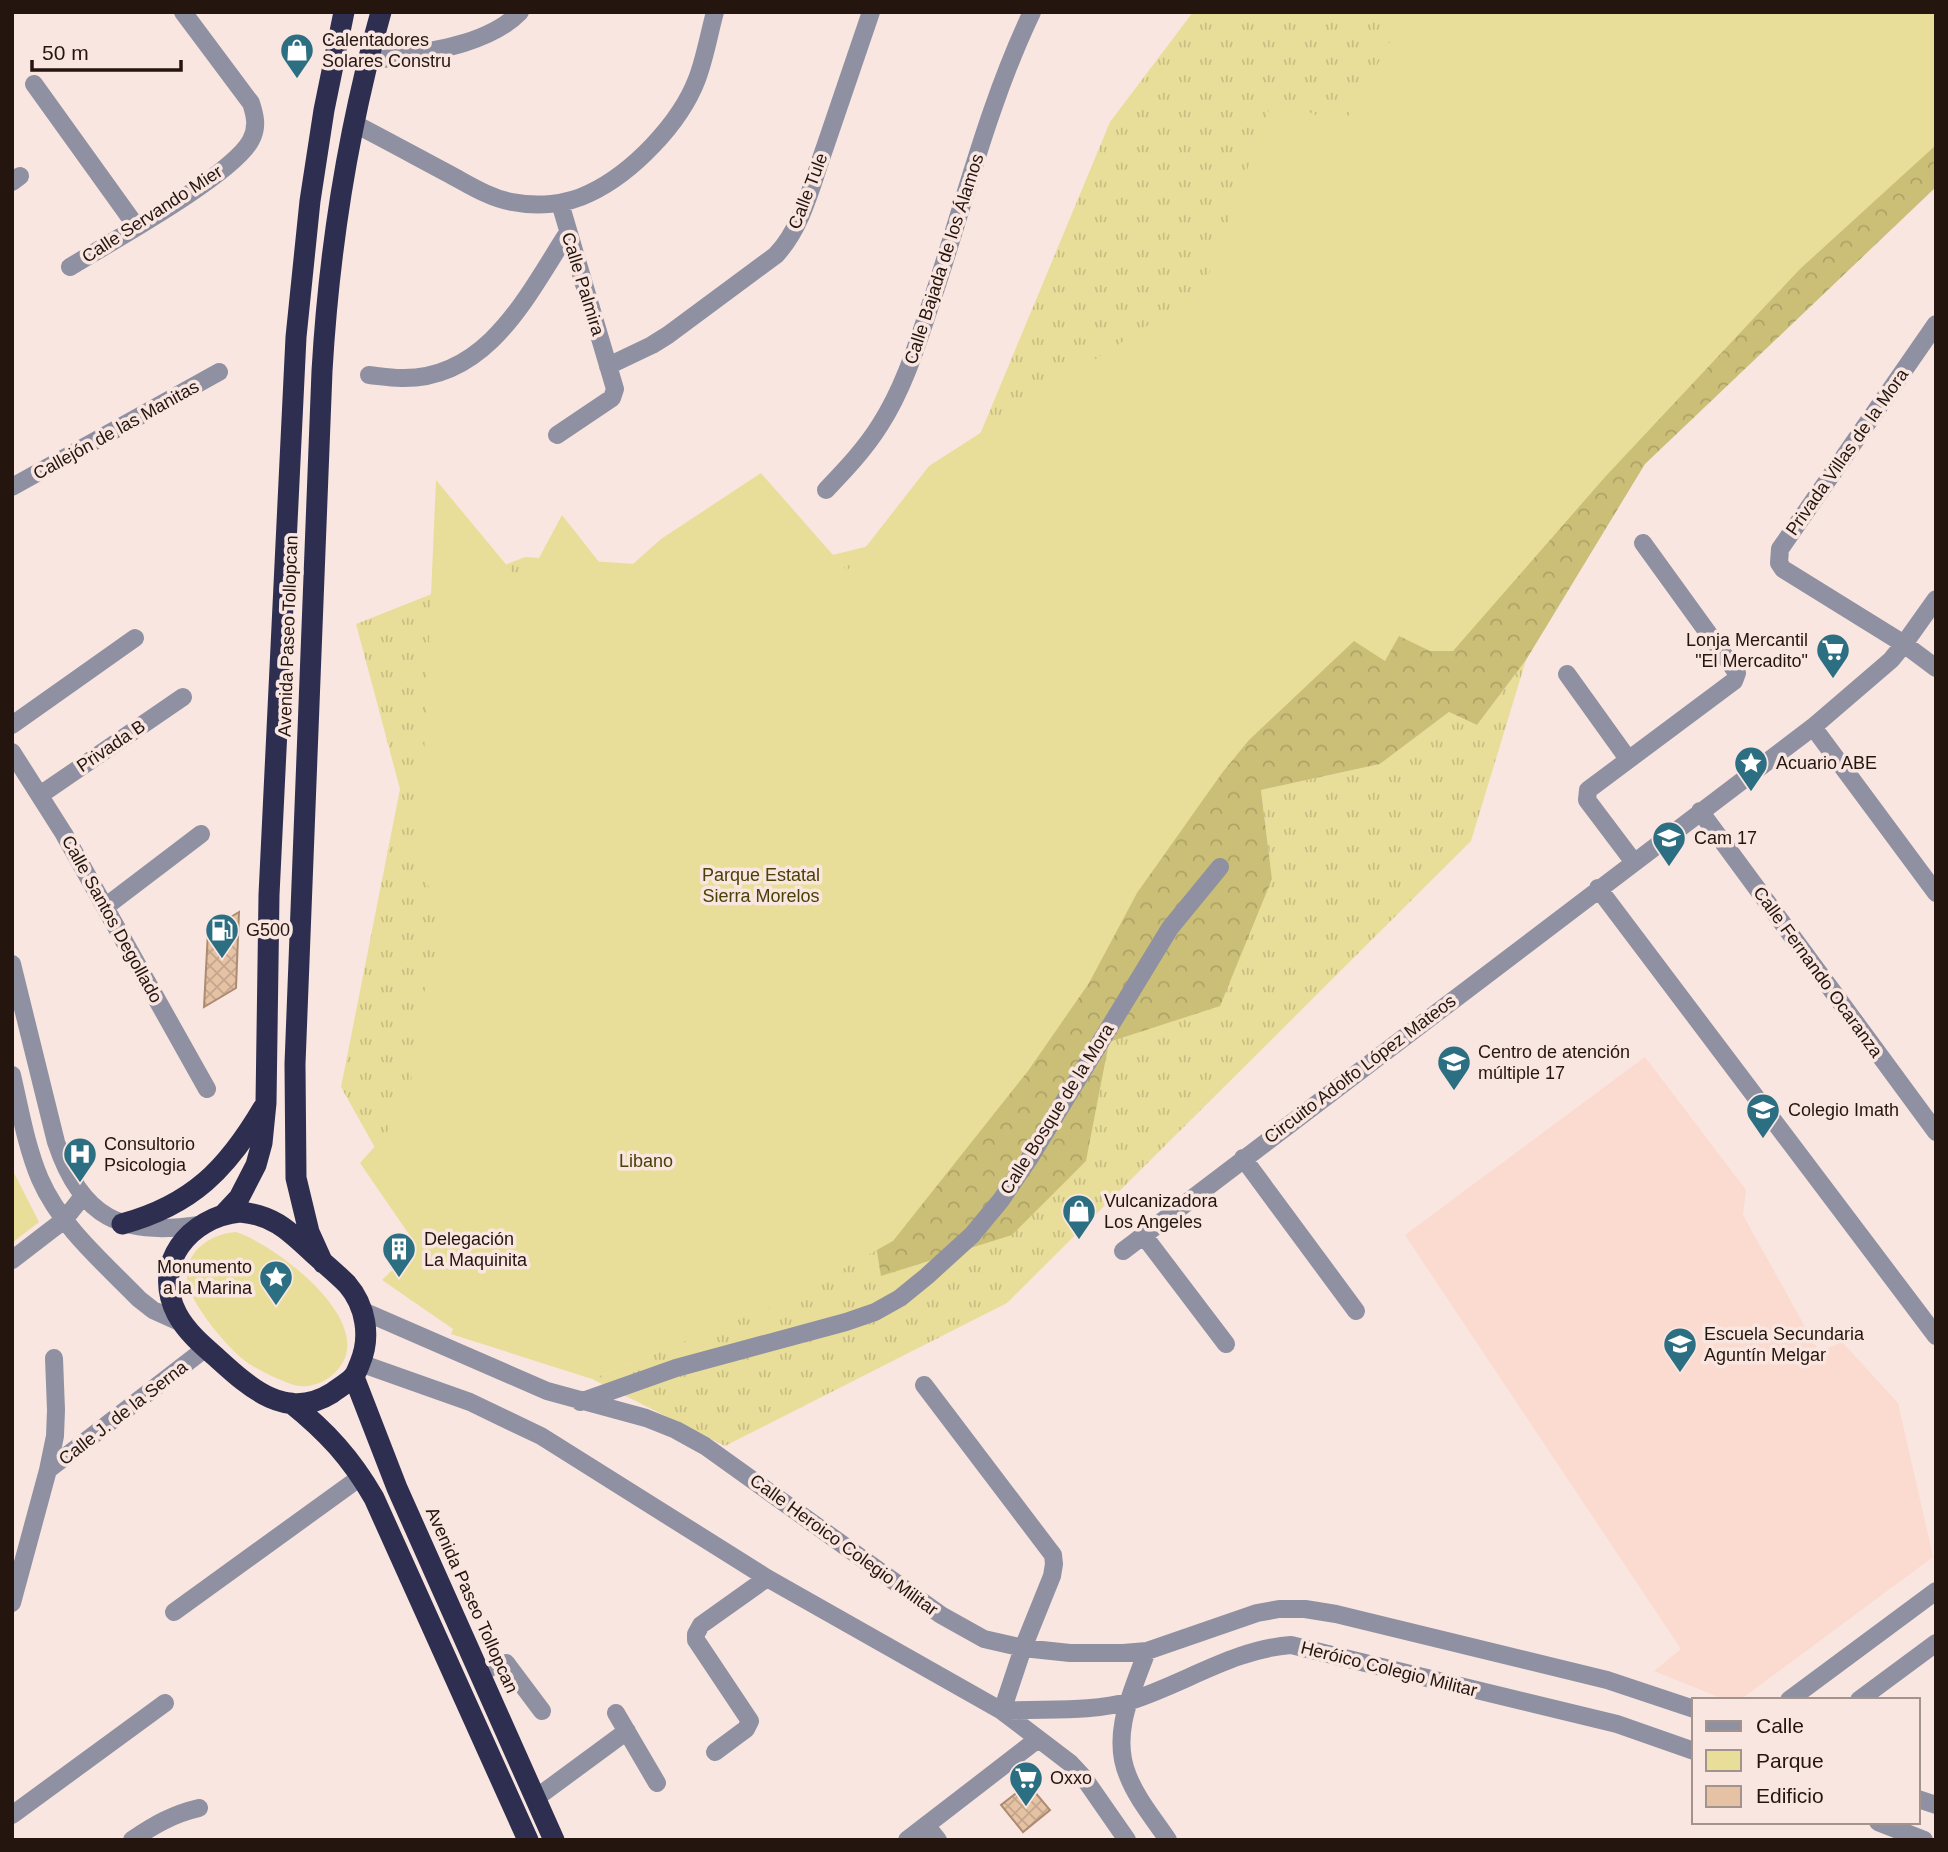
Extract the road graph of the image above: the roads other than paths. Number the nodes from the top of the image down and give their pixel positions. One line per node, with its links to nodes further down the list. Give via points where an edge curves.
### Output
1 (183, 12): 12 (street, Calle Servando Mier, via 251,103 256,125 251,140 219,173)
2 (344, 12): 45 (highway, Avenida Paseo Tollopcan, via 310,201 295,347 270,895)
3 (381, 12): 8 (highway, Avenida Paseo Tollopcan)
4 (520, 12): 8 (street, via 495,31 469,42)
5 (715, 12): 11 (street, via 696,80 666,131 620,174 589,194)
6 (871, 12): 16 (street, Calle Tule, via 812,184 785,245 668,335)
7 (1032, 12): 21 (street, Calle Bajada de los Álamos, via 1005,77 900,390 856,459)
8 (367, 62): 10 (highway, Avenida Paseo Tollopcan)
9 (34, 84): 12 (street)
10 (355, 124): 11 (street, via 510,202); 56 (highway, Avenida Paseo Tollopcan, via 326,307 295,1065 296,1178 309,1232)
11 (560, 203): 13 (street, Calle Palmira)
12 (136, 226): 14 (street, Calle Servando Mier)
13 (568, 234): 16 (street, Calle Palmira); 18 (street, via 515,316 496,339 472,357 426,376)
14 (70, 267)
15 (1936, 324): 26 (street, Privada Villas de la Mora, via 1779,556 1789,573)
16 (608, 366): 19 (street, Calle Palmira, via 615,388 612,398)
17 (219, 372): 20 (street, Callejón de las Manitas)
18 (369, 375)
19 (557, 435)
20 (12, 487)
21 (827, 490)
22 (1643, 542): 33 (street, via 1737,673 1734,681)
23 (1936, 599): 24 (street, Circuito Adolfo López Mateos)
24 (1930, 619): 26 (street, Circuito Adolfo López Mateos)
25 (135, 638): 30 (street)
26 (1905, 644): 27 (street); 31 (street, Circuito Adolfo López Mateos, via 1873,678)
27 (1936, 668)
28 (1567, 674): 33 (street)
29 (183, 697): 34 (street, Privada B)
30 (12, 725)
31 (1813, 727): 35 (street, Circuito Adolfo López Mateos); 40 (street)
32 (12, 752): 34 (street, Calle Santos Degollado)
33 (1628, 759): 37 (street, via 1588,790 1587,800)
34 (40, 794): 41 (street, Calle Santos Degollado)
35 (1700, 811): 37 (street, Circuito Adolfo López Mateos); 46 (street, Calle Fernando Ocaranza)
36 (201, 834): 41 (street)
37 (1633, 862): 39 (street, Circuito Adolfo López Mateos)
38 (1220, 867): 66 (street, Calle Bosque de la Mora, via 1170,928 1001,1200 972,1235 927,1276 875,1312 676,1368)
39 (1598, 888): 47 (street, Circuito Adolfo López Mateos); 60 (street)
40 (1936, 893)
41 (105, 907): 44 (street, Calle Santos Degollado)
42 (12, 964): 48 (street, via 55,1142)
43 (12, 1075): 50 (street, via 32,1156)
44 (207, 1088)
45 (266, 1103): 49 (highway, Avenida Paseo Tollopcan, via 256,1165 239,1198); 51 (highway, via 236,1152 211,1179 166,1210)
46 (1936, 1132)
47 (1243, 1158): 53 (street, Circuito Adolfo López Mateos); 58 (street)
48 (83, 1196): 50 (street); 51 (street)
49 (225, 1213): 52 (highway); 56 (highway, via 256,1213 271,1219)
50 (64, 1220): 55 (street); 59 (street, via 139,1299 160,1315)
51 (122, 1224): 52 (street, via 169,1230)
52 (199, 1225): 59 (highway, via 181,1244 171,1268 172,1301)
53 (1144, 1236): 54 (street, Circuito Adolfo López Mateos); 61 (street)
54 (1123, 1251)
55 (12, 1260)
56 (323, 1263): 57 (highway, via 347,1284)
57 (363, 1311): 64 (highway, via 366,1350); 66 (street, Calle Heroico Colegio Militar)
58 (1356, 1311)
59 (184, 1324): 62 (highway)
60 (1936, 1336)
61 (1226, 1344)
62 (205, 1348): 67 (highway, via 262,1395); 68 (street, Calle J. de la Serna)
63 (54, 1358): 68 (street, via 55,1436)
64 (357, 1370): 67 (highway, via 318,1399); 70 (street, via 434,1388 541,1436); 77 (highway, Avenida Paseo Tollopcan, via 397,1488)
65 (925, 1385): 75 (street, via 1053,1555 1052,1576)
66 (580, 1402): 75 (street, Calle Heroico Colegio Militar, via 646,1418 705,1446 941,1615 984,1639)
67 (291, 1403): 69 (highway, via 333,1439)
68 (48, 1470): 72 (street, Calle J. de la Serna)
69 (362, 1476): 73 (street); 97 (highway)
70 (767, 1578): 84 (street); 89 (street, via 701,1625 696,1634 750,1721)
71 (1936, 1591): 78 (street)
72 (12, 1602)
73 (174, 1612)
74 (1936, 1643): 79 (street)
75 (1023, 1648): 76 (street, Calle Heroico Colegio Militar); 84 (street)
76 (1147, 1651): 80 (street); 82 (street, via 1257,1613 1305,1609 1607,1680)
77 (479, 1674): 83 (street, via 506,1663); 91 (highway, Avenida Paseo Tollopcan)
78 (1792, 1698)
79 (1862, 1698)
80 (1129, 1701): 84 (street, Heróico Colegio Militar); 88 (street, Heróico Colegio Militar, via 1247,1654 1291,1645 1617,1724); 102 (street, via 1121,1729 1127,1774)
81 (165, 1703): 93 (street)
82 (1692, 1708)
83 (542, 1711)
84 (1002, 1711): 87 (street)
85 (617, 1713): 86 (street)
86 (626, 1731): 90 (street); 91 (street)
87 (1038, 1739): 95 (street); 101 (street, via 1084,1778)
88 (1692, 1750)
89 (715, 1752)
90 (657, 1783)
91 (536, 1798): 98 (highway, Avenida Paseo Tollopcan)
92 (199, 1808): 96 (street, via 161,1821)
93 (12, 1815)
94 (1883, 1824): 103 (street)
95 (926, 1825): 99 (street); 100 (street)
96 (132, 1840)
97 (528, 1840)
98 (554, 1840)
99 (907, 1840)
100 (938, 1840)
101 (1127, 1840)
102 (1168, 1840)
103 (1924, 1840)

